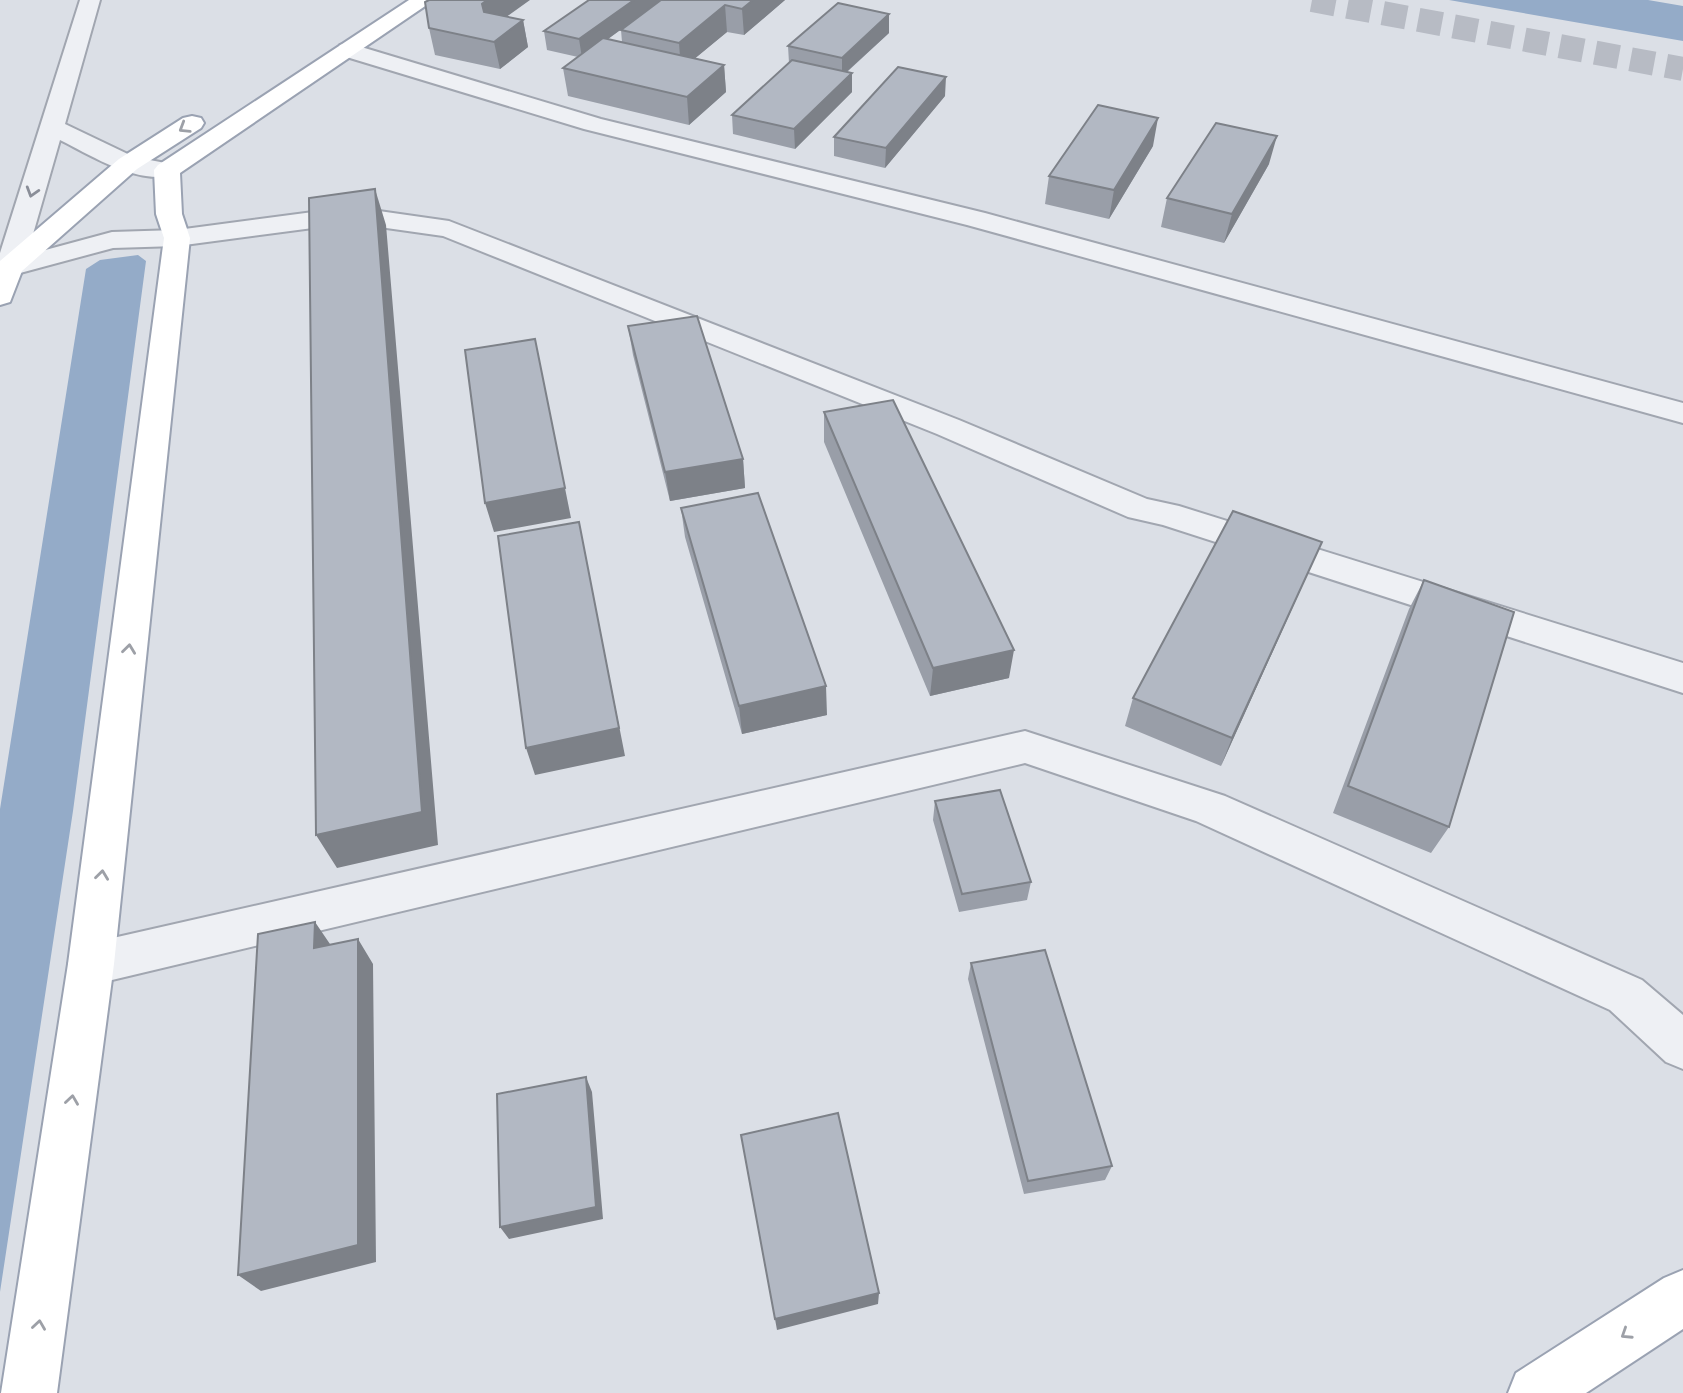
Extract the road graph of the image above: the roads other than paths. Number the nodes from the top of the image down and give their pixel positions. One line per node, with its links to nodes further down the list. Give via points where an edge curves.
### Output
1 (90, 0): 7 (street)
2 (386, 0): 5 (main road)
3 (424, 0): 4 (main road)
4 (348, 50): 9 (main road); 12 (street, via 593,124 976,219)
5 (269, 74)
6 (210, 111): 8 (main road, one-way to 8)
7 (52, 127): 8 (street); 11 (street, one-way to 11)
8 (128, 164): 9 (street); 11 (main road)
9 (167, 170): 10 (main road, via 169,214)
10 (177, 238): 11 (street, via 112,240); 13 (street, via 351,215 449,229 948,427 1140,509); 14 (main road, one-way to 10)
11 (4, 282)
12 (1683, 413)
13 (1683, 678)
14 (91, 964): 15 (street, via 1025,747 1210,808 1613,990); 17 (main road, one-way to 14)
15 (1683, 1046)
16 (1683, 1297): 18 (main road, one-way to 18)
17 (29, 1393)
18 (1536, 1393)

